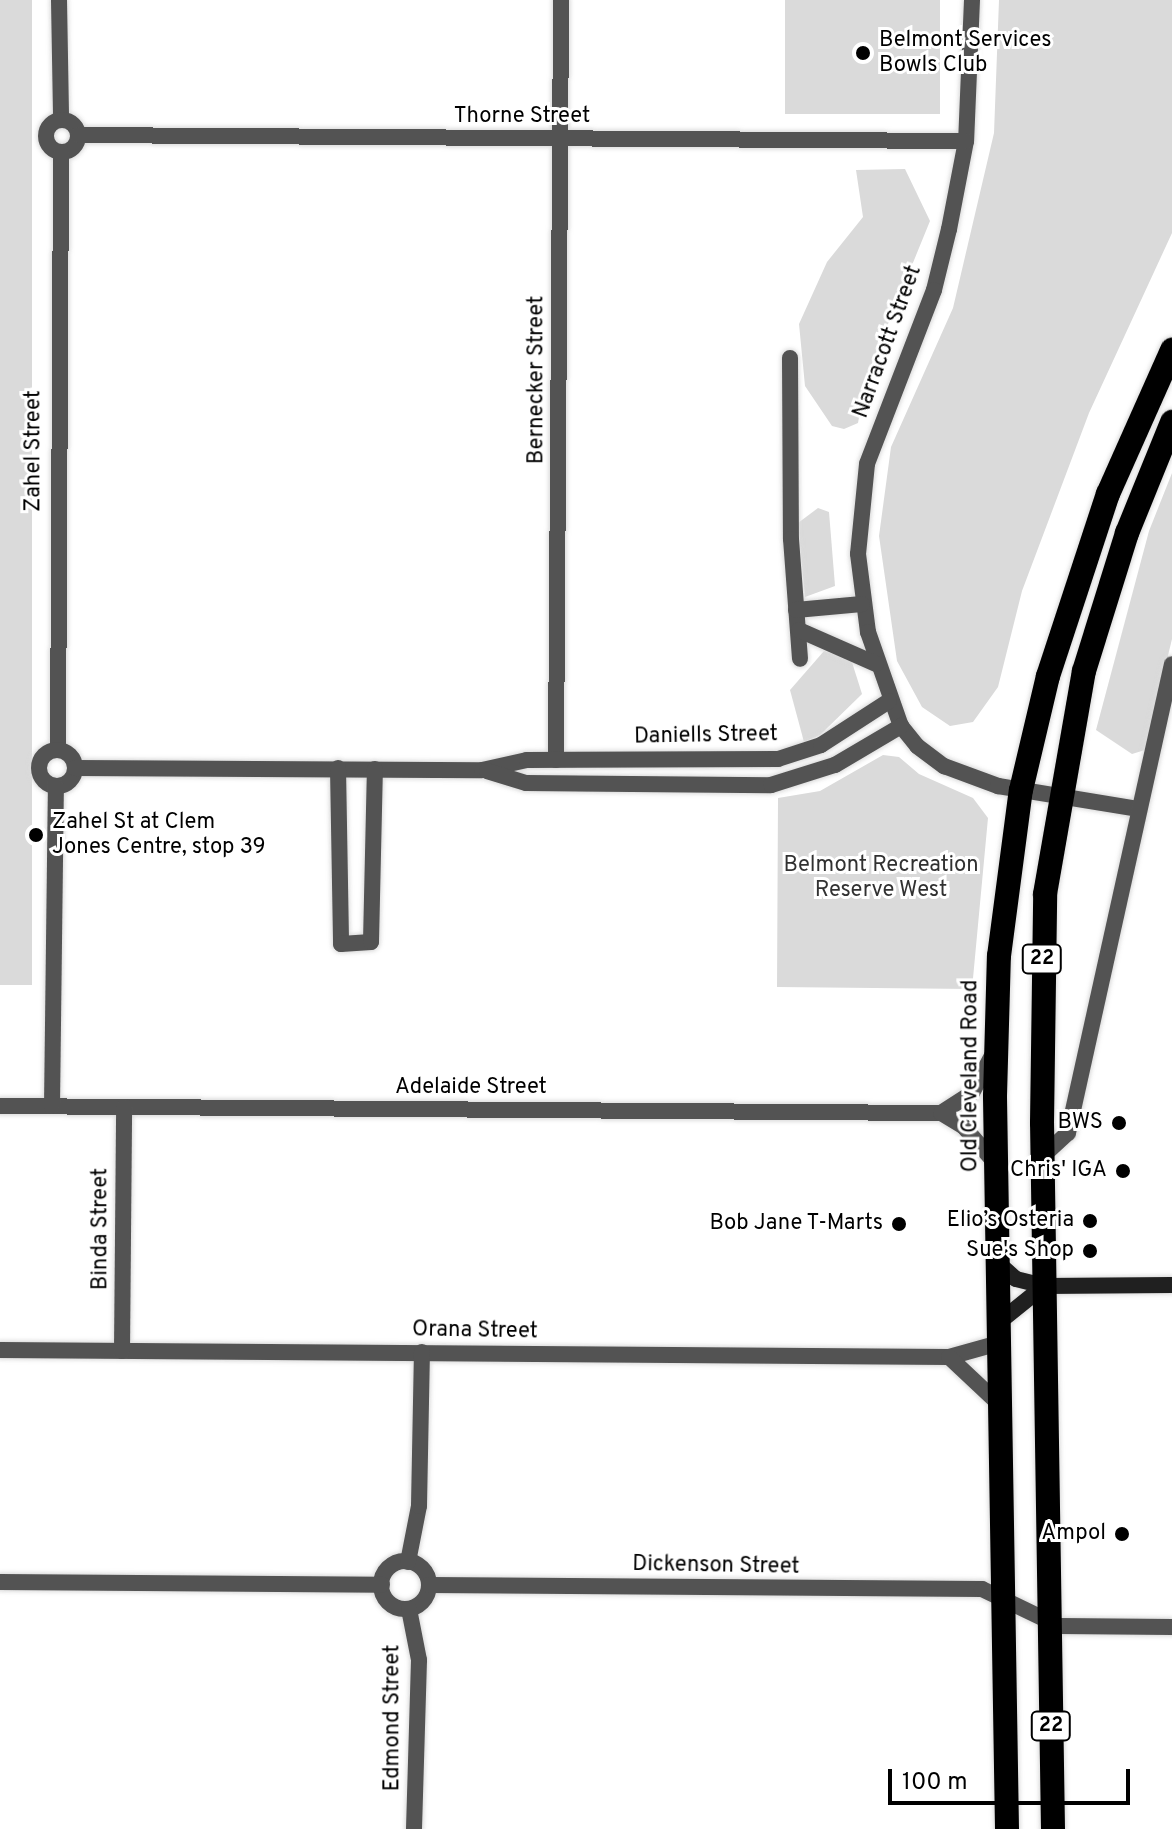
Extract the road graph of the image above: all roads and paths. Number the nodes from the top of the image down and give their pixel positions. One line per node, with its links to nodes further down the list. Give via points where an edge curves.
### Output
1 (59, 0): 4 (street)
2 (561, 0): 6 (street, Bernecker Street)
3 (972, 0): 7 (street, Narracott Street)
4 (61, 120): 5 (street, via 74,126); 8 (street, via 52,124 46,138)
5 (78, 135): 6 (street, Thorne Street); 8 (street, via 75,146)
6 (561, 139): 7 (street, Thorne Street); 21 (street, Bernecker Street)
7 (966, 141): 12 (street, Narracott Street, via 934,290 867,464 858,554)
8 (61, 152): 20 (street, Zahel Street)
9 (1172, 350): 27 (highway, Old Cleveland Road / 22, via 1087,549)
10 (790, 358): 13 (street)
11 (1172, 422): 28 (highway, 22, via 1138,500 1101,611 1075,708)
12 (862, 604): 13 (street); 16 (street, Narracott Street)
13 (796, 610): 14 (street)
14 (799, 630): 15 (street); 16 (street)
15 (800, 659)
16 (876, 664): 18 (street, Narracott Street)
17 (1172, 664): 29 (street)
18 (889, 701): 19 (street); 21 (street, Daniells Street, via 821,745 778,759)
19 (901, 726): 25 (street, Daniells Street, via 835,765 771,785 526,783); 27 (street, via 944,766)
20 (58, 750): 22 (street, via 67,752); 26 (street, via 39,763 42,778)
21 (556, 760): 25 (street, Daniells Street)
22 (75, 768): 23 (street, Daniells Street); 26 (street, via 65,784)
23 (338, 768): 24 (street, Daniells Street); 24 (street, via 341,944 371,942)
24 (375, 769): 25 (street, Daniells Street)
25 (482, 770)
26 (56, 786): 32 (street)
27 (1021, 790): 28 (street); 30 (highway, Old Cleveland Road / 22, via 997,969)
28 (1060, 797): 29 (street); 35 (highway, 22, via 1042,938)
29 (1139, 809): 35 (street, via 1068,1133)
30 (994, 1052): 34 (street, via 972,1093); 36 (highway, Old Cleveland Road / 22)
31 (0, 1106): 32 (street, Adelaide Street)
32 (52, 1106): 33 (street, Adelaide Street)
33 (124, 1107): 34 (street, Adelaide Street); 42 (street, Binda Street)
34 (941, 1113): 36 (street, via 964,1127)
35 (1043, 1156): 39 (highway, 22)
36 (996, 1164): 37 (highway, Old Cleveland Road / 22)
37 (998, 1263): 39 (street, via 1016,1279); 40 (highway, Old Cleveland Road / 22)
38 (1172, 1285): 39 (street)
39 (1044, 1286): 40 (street); 52 (highway, 22)
40 (998, 1333): 44 (street, Orana Street); 45 (highway, Old Cleveland Road / 22)
41 (0, 1350): 42 (street, Orana Street)
42 (122, 1351): 43 (street, Orana Street)
43 (422, 1352): 44 (street, Orana Street); 46 (street, via 419,1506)
44 (949, 1357): 45 (street)
45 (999, 1404): 50 (highway, Old Cleveland Road / 22)
46 (408, 1562): 48 (street, via 391,1566); 49 (street, via 421,1568)
47 (0, 1582): 48 (street)
48 (382, 1585): 51 (street, via 392,1605)
49 (429, 1585): 50 (street, Dickenson Street, via 982,1589); 51 (street, via 425,1598)
50 (1003, 1596): 52 (street, Dickenson Street); 55 (highway, Old Cleveland Road / 22)
51 (409, 1609): 54 (street, Edmond Street, via 419,1660)
52 (1050, 1623): 53 (street); 56 (highway, 22)
53 (1172, 1627)
54 (414, 1829)
55 (1007, 1829)
56 (1053, 1829)

